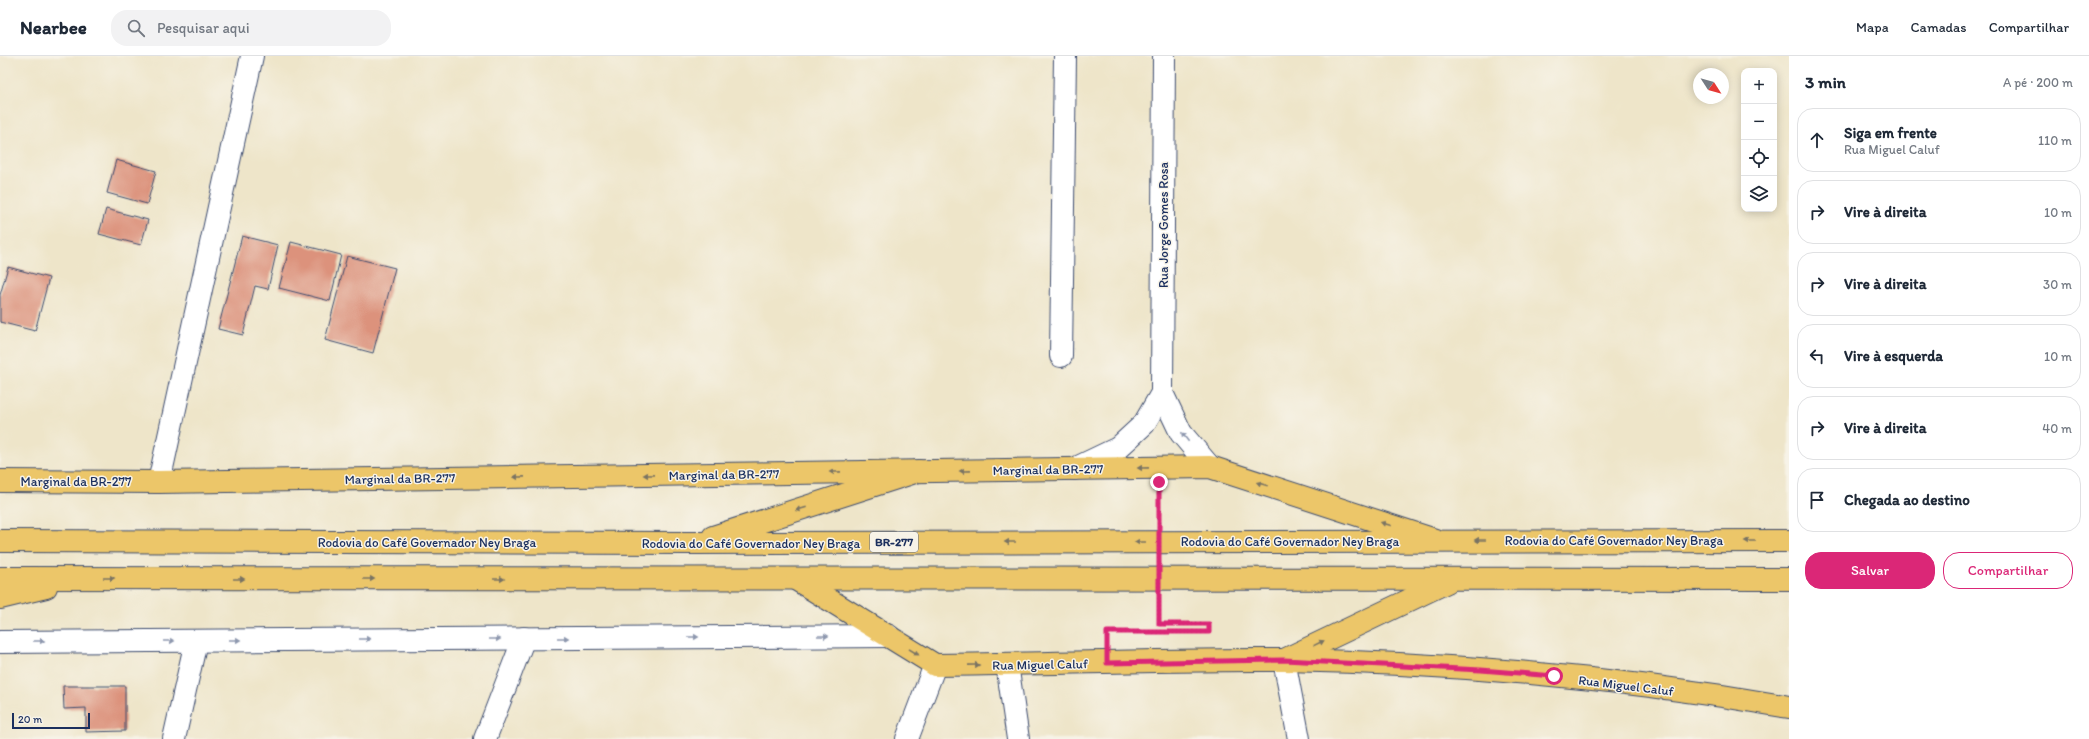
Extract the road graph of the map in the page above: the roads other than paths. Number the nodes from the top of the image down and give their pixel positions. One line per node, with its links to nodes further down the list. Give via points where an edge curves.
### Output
1 (252, 56): 10 (street)
2 (1065, 56): 4 (street)
3 (1164, 56): 5 (street, Rua Jorge Gomes Rosa)
4 (1061, 356)
5 (1162, 394): 6 (street, Rua Jorge Gomes Rosa, one-way to 5, via 1181,433); 7 (street, via 1144,424 1118,448)
6 (1210, 467): 7 (main road, Marginal da BR-277, one-way to 7); 11 (main road, Marginal da BR-277, one-way to 6)
7 (1074, 469): 8 (main road, Marginal da BR-277, one-way to 8)
8 (918, 471): 10 (main road, Marginal da BR-277, one-way to 10); 14 (main road, one-way to 14)
9 (0, 481): 10 (main road, Marginal da BR-277)
10 (159, 482)
11 (1436, 540): 13 (main road, Rodovia do Café Governador Ney Braga / BR-277, one-way to 11); 14 (main road, Rodovia do Café Governador Ney Braga / BR-277, one-way to 14)
12 (0, 541): 14 (main road, Rodovia do Café Governador Ney Braga / BR-277)
13 (1789, 541)
14 (692, 543)
15 (0, 578): 16 (main road)
16 (83, 578): 18 (main road, one-way to 18); 20 (main road)
17 (1789, 579): 19 (main road)
18 (797, 580): 19 (main road); 21 (main road)
19 (1452, 580): 25 (main road, one-way to 19)
20 (0, 598)
21 (889, 636): 22 (street, one-way to 21); 27 (main road, one-way to 27)
22 (524, 638): 23 (street, one-way to 22); 30 (street)
23 (196, 640): 24 (street, one-way to 23); 29 (street)
24 (0, 642)
25 (1284, 660): 26 (main road, Rua Miguel Caluf); 28 (main road, Rua Miguel Caluf, via 1540,675); 33 (street)
26 (1007, 664): 27 (main road, Rua Miguel Caluf, one-way to 26); 32 (street)
27 (936, 665): 31 (street)
28 (1789, 707)
29 (174, 739)
30 (485, 739)
31 (907, 739)
32 (1018, 739)
33 (1299, 739)

